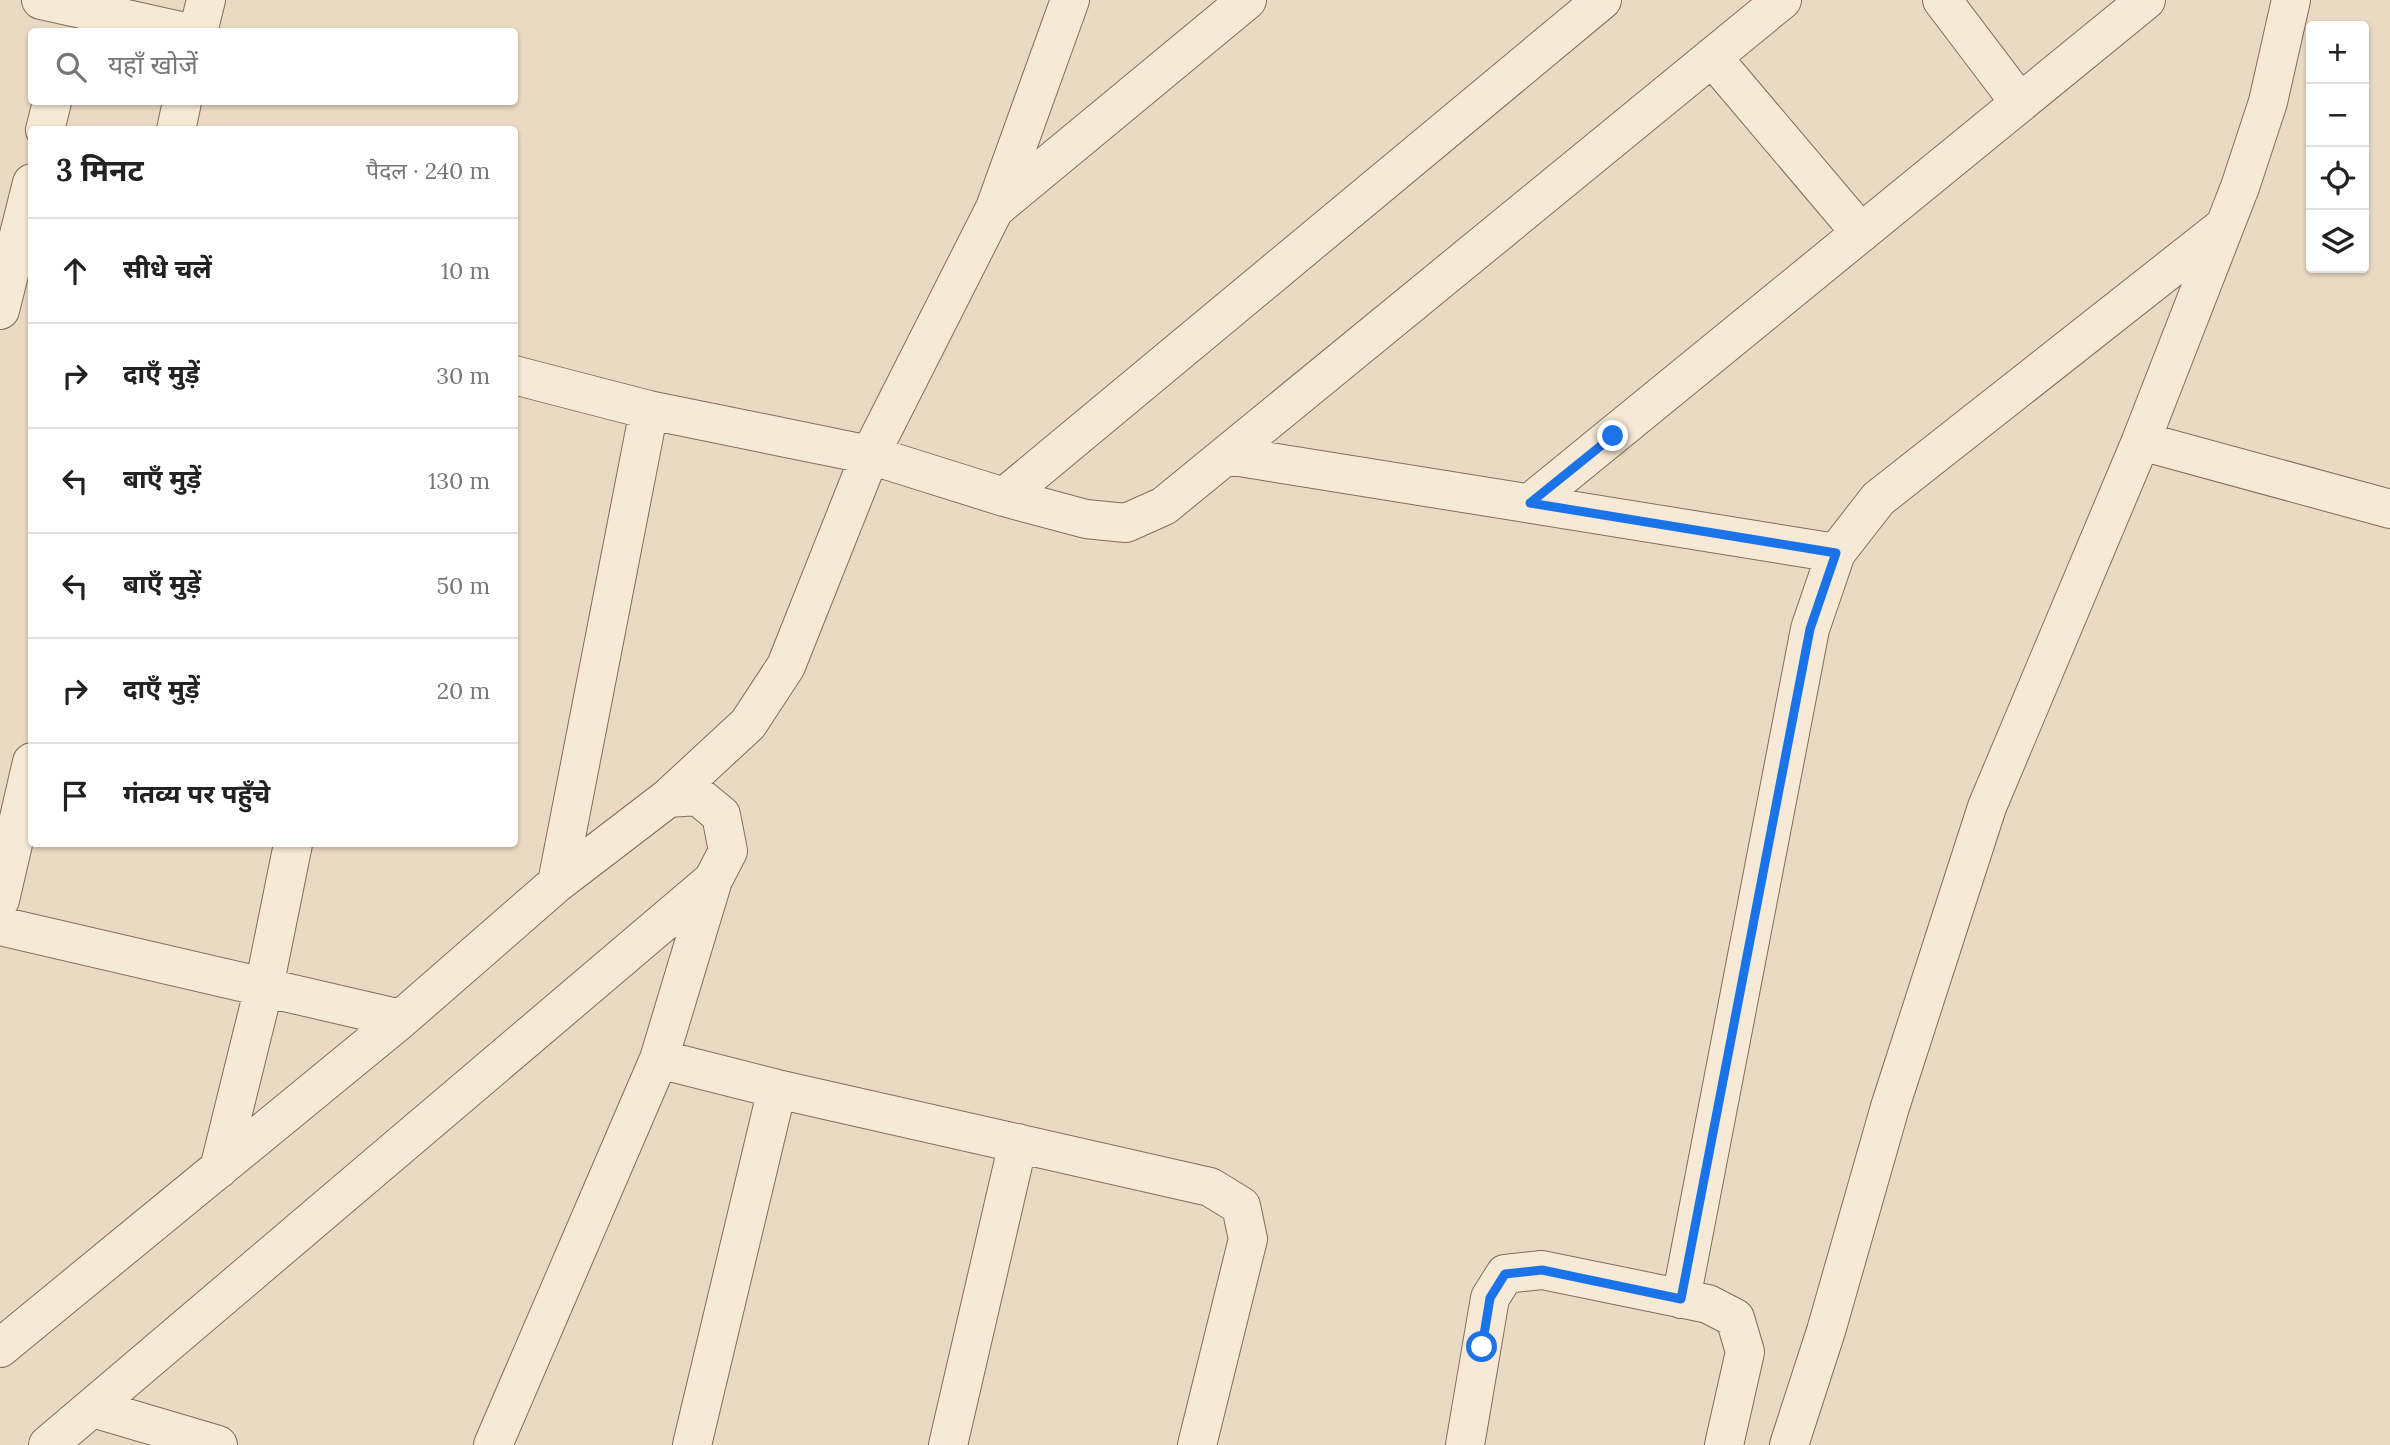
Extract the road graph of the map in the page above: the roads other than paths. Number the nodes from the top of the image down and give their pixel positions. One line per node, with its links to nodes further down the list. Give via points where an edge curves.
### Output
1 (206, 0): 11 (street)
2 (1070, 0): 19 (street)
3 (1247, 0): 19 (street)
4 (1602, 0): 28 (street)
5 (1782, 0): 12 (street)
6 (1942, 0): 13 (street)
7 (2146, 0): 13 (street)
8 (2291, 0): 20 (street, via 2268,102)
9 (62, 13): 10 (street)
10 (159, 28)
11 (199, 28)
12 (1712, 57): 21 (street); 27 (street)
13 (2020, 103): 21 (street)
14 (51, 105): 16 (street)
15 (182, 105): 17 (street)
16 (46, 126)
17 (177, 126)
18 (28, 199): 22 (street)
19 (995, 208): 26 (street)
20 (2222, 228): 25 (street); 31 (street, via 1878,499)
21 (1861, 233): 29 (street)
22 (0, 310)
23 (518, 377): 24 (street)
24 (649, 410): 26 (street); 36 (street)
25 (2141, 441): 30 (street); 56 (street, via 1987,807 1890,1107)
26 (870, 455): 28 (street); 33 (street, via 786,666 748,724)
27 (1227, 455): 28 (street, via 1164,506 1126,523 1086,519); 29 (street)
28 (1004, 497)
29 (1530, 503): 31 (street)
30 (2390, 509)
31 (1836, 553): 45 (street, via 1810,629)
32 (28, 779): 37 (street)
33 (667, 798): 35 (street, via 698,796 722,815 728,851); 36 (street)
34 (292, 847): 39 (street)
35 (713, 880): 41 (street); 47 (street)
36 (557, 883): 40 (street)
37 (0, 900)
38 (0, 926): 39 (street)
39 (264, 987): 40 (street); 44 (street)
40 (401, 1019): 44 (street)
41 (659, 1059): 42 (street); 50 (street)
42 (777, 1089): 43 (street); 51 (street)
43 (1018, 1143): 52 (street); 53 (street, via 1210,1187 1241,1206 1248,1239)
44 (219, 1169): 46 (street)
45 (1681, 1299): 54 (street, via 1542,1270 1505,1274 1490,1298); 55 (street, via 1708,1304 1735,1318 1742,1341 1745,1352)
46 (0, 1348)
47 (93, 1408): 48 (street); 49 (street)
48 (208, 1444)
49 (48, 1445)
50 (493, 1445)
51 (692, 1445)
52 (947, 1445)
53 (1197, 1445)
54 (1465, 1445)
55 (1724, 1445)
56 (1789, 1445)

